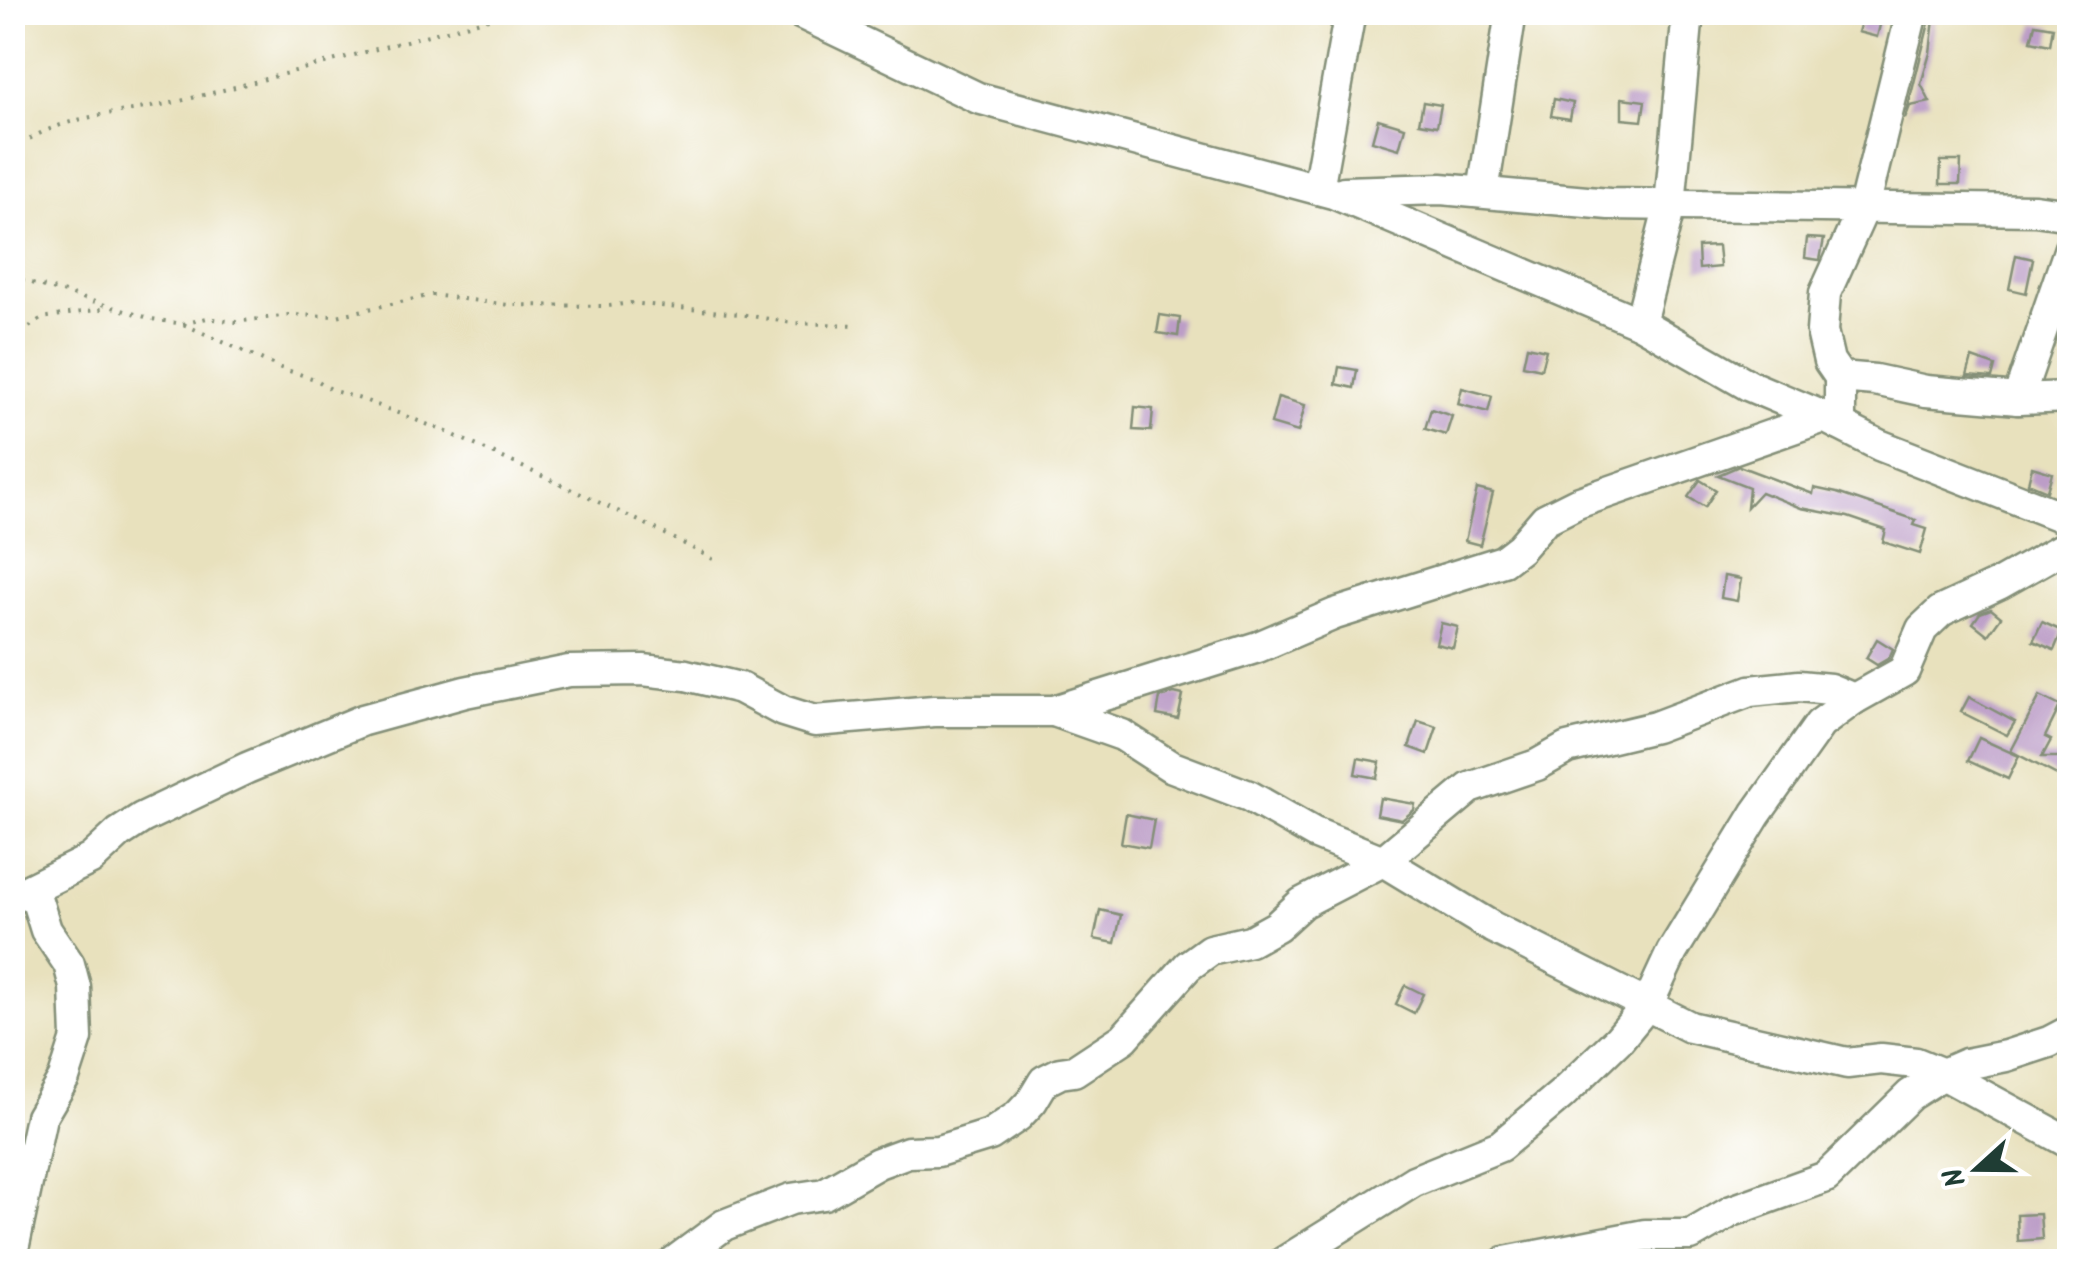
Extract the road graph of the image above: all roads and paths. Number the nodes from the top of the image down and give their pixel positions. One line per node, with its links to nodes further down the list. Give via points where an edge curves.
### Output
1 (515, 12): 7 (path, via 176,102 84,118 37,132)
2 (798, 12): 8 (street, via 978,98)
3 (1350, 12): 8 (street)
4 (1511, 12): 9 (street)
5 (1688, 12): 10 (street)
6 (1912, 12): 11 (street)
7 (12, 150)
8 (1326, 191): 9 (street); 16 (street)
9 (1483, 192): 10 (street)
10 (1670, 204): 11 (street); 16 (street)
11 (1864, 208): 12 (street); 20 (street, via 1826,293 1822,332)
12 (2070, 215)
13 (2070, 248): 22 (street)
14 (12, 276): 15 (path)
15 (113, 308): 17 (path); 19 (path, via 42,318)
16 (1640, 323): 23 (street, via 1750,386)
17 (184, 324): 18 (path, via 337,316 432,296 509,305 630,303); 26 (path, via 334,392 447,432)
18 (856, 325)
19 (12, 339)
20 (1840, 377): 22 (street); 23 (street)
21 (2070, 398): 22 (street)
22 (2018, 399)
23 (1832, 421): 24 (street); 28 (street, via 1577,503 1545,519 1503,561)
24 (2070, 520)
25 (2070, 544): 27 (street, via 1941,611 1922,629 1904,671)
26 (713, 559)
27 (1854, 699): 29 (street, via 1799,686 1750,691 1655,727 1567,748 1470,788); 31 (street, via 1820,724 1756,814)
28 (1054, 711): 29 (street, via 1122,736 1170,766); 30 (street, via 934,711 815,721 740,688 686,675 569,671 363,720 142,818 92,859)
29 (1382, 861): 31 (street, via 1492,927); 36 (street, via 1250,941 1210,950 1124,1038 1074,1071 1044,1081 1032,1102 990,1136 908,1152 824,1194 724,1225)
30 (23, 893): 35 (street, via 69,964 76,1038 64,1078 41,1117)
31 (1648, 1004): 33 (street, via 1690,1027 1772,1048 1847,1064 1916,1063); 37 (street, via 1562,1094 1500,1146 1414,1181)
32 (2070, 1031): 33 (street)
33 (1943, 1074): 34 (street); 38 (street, via 1910,1095 1826,1177 1732,1210 1691,1235 1645,1235)
34 (2070, 1143)
35 (12, 1254)
36 (674, 1262)
37 (1284, 1262)
38 (1505, 1262)

